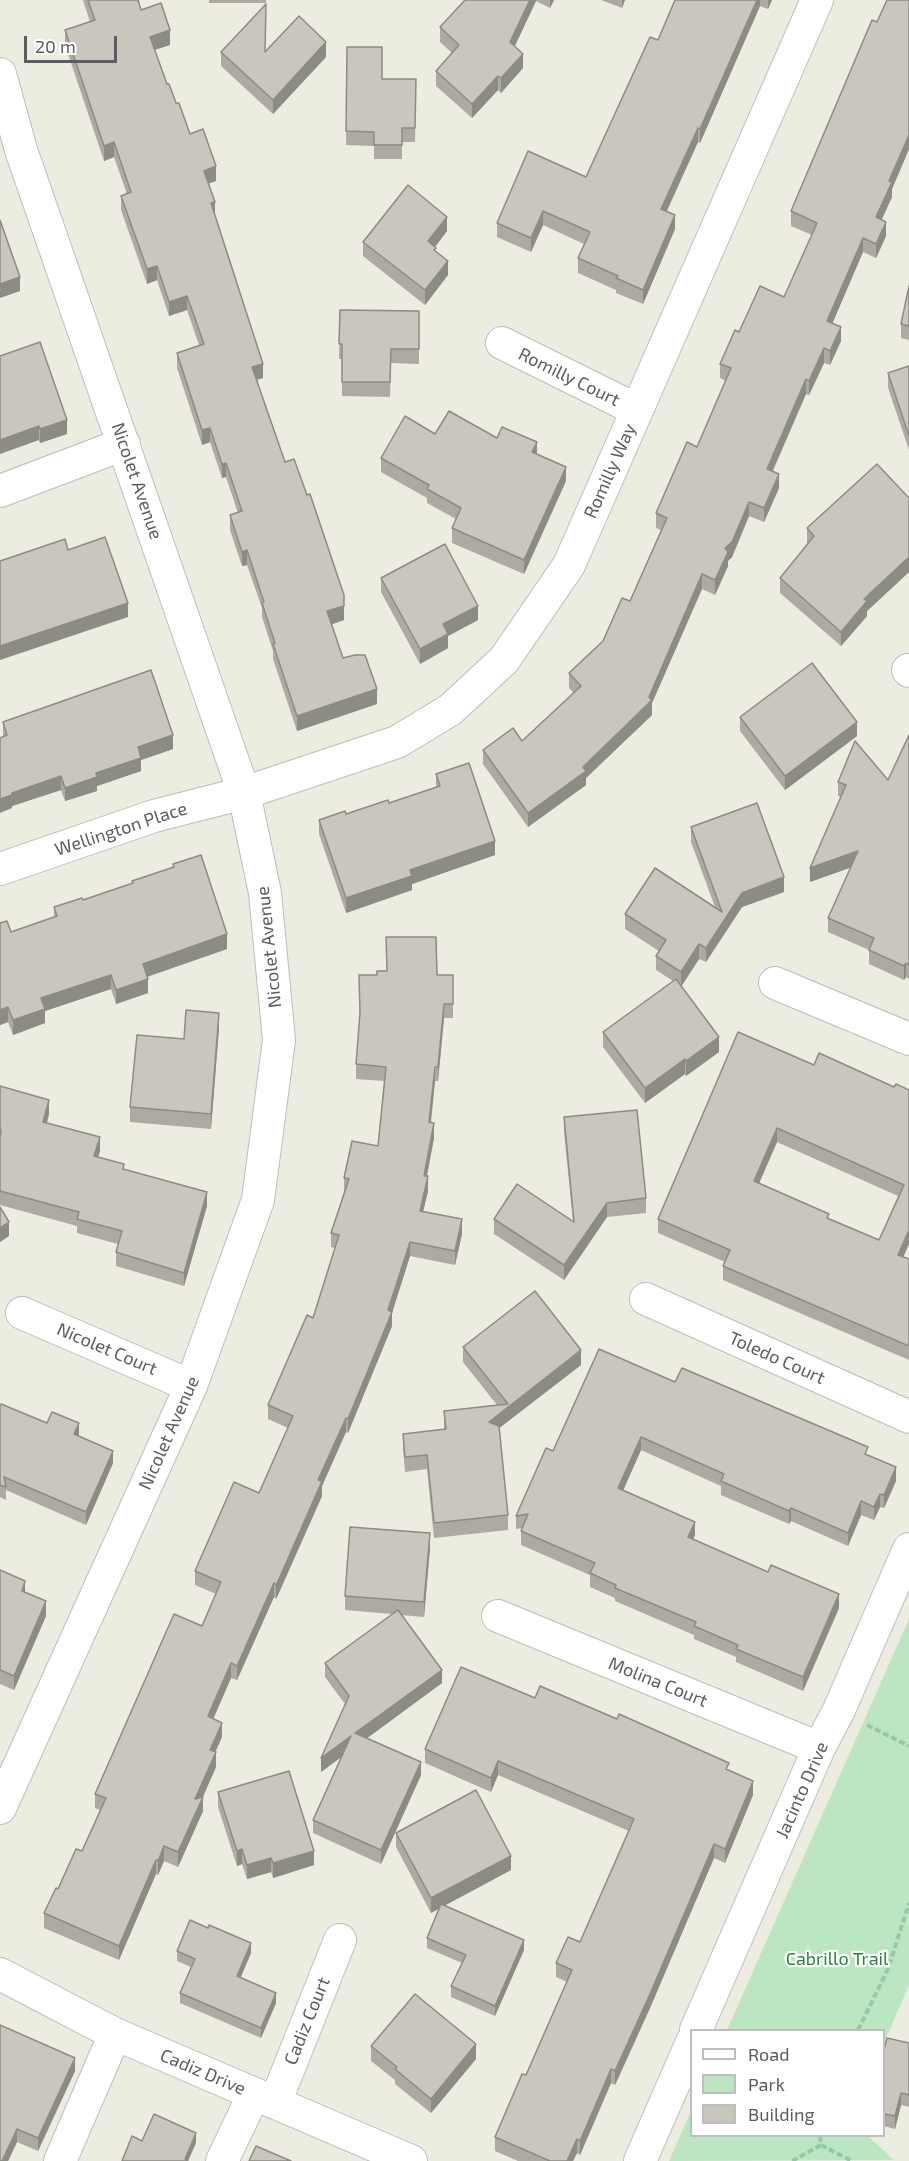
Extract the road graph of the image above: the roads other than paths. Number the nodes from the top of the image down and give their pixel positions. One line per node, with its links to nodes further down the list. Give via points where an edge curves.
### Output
1 (817, 0): 5 (street, Romilly Way)
2 (0, 74): 3 (street, Nicolet Avenue)
3 (11, 153): 6 (street, Nicolet Avenue)
4 (502, 343): 5 (street, Romilly Court)
5 (637, 410): 8 (street, Romilly Way, via 569,565 504,660 450,710 397,742)
6 (124, 444): 7 (street); 8 (street, Nicolet Avenue)
7 (0, 491)
8 (244, 793): 9 (street, Wellington Place, via 154,816); 14 (street, Nicolet Avenue, via 265,893 279,1040 258,1200)
9 (0, 869)
10 (775, 983): 11 (street)
11 (909, 1039)
12 (645, 1299): 15 (street, Toledo Court)
13 (22, 1313): 14 (street, Nicolet Court)
14 (191, 1386): 19 (street, Nicolet Avenue)
15 (909, 1417)
16 (909, 1549): 18 (street, Jacinto Drive)
17 (498, 1616): 18 (street, Molina Court)
18 (819, 1748): 23 (street, Jacinto Drive)
19 (10, 1759): 20 (street, Nicolet Avenue)
20 (0, 1808)
21 (340, 1940): 26 (street, Cadiz Court)
22 (0, 1974): 24 (street, Cadiz Drive)
23 (697, 2029)
24 (115, 2034): 26 (street, Cadiz Drive); 27 (street)
25 (690, 2047): 30 (street)
26 (264, 2098): 28 (street, Cadiz Court); 29 (street, Cadiz Drive)
27 (60, 2161)
28 (222, 2161)
29 (411, 2161)
30 (640, 2161)

